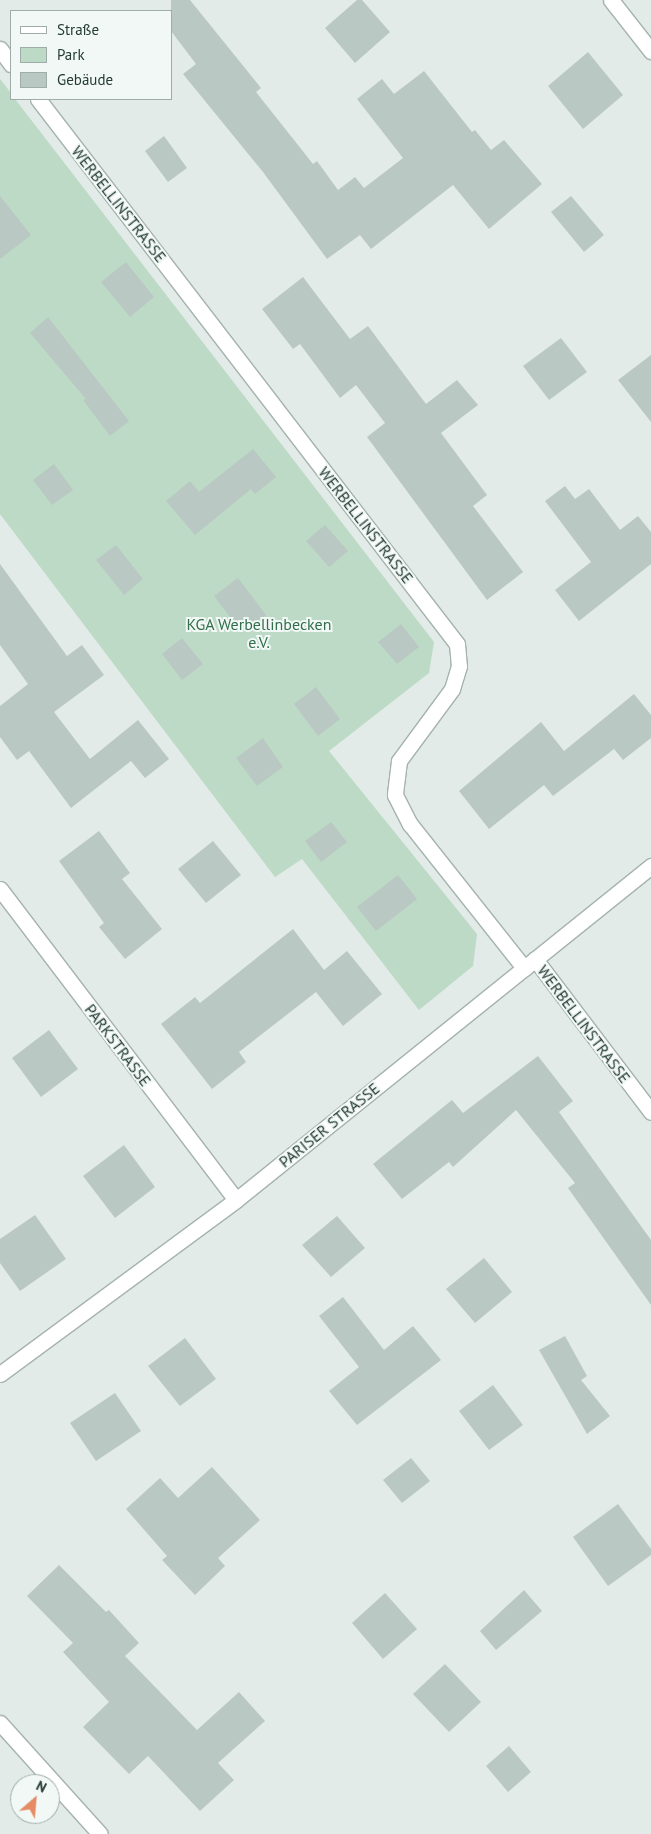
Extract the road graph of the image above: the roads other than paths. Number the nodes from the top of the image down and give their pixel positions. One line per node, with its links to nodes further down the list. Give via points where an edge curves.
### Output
1 (611, 0): 3 (street)
2 (0, 49): 4 (street)
3 (651, 51)
4 (10, 63)
5 (39, 100): 8 (street, WERBELLINSTRASSE, via 457,644 459,666 452,689 398,761 395,795 410,824)
6 (651, 866): 8 (street, PARISER STRASSE)
7 (0, 889): 10 (street, PARKSTRASSE)
8 (530, 964): 9 (street, WERBELLINSTRASSE); 10 (street, PARISER STRASSE)
9 (651, 1112)
10 (236, 1200): 11 (street, PARISER STRASSE)
11 (0, 1374)
12 (0, 1723): 13 (street)
13 (100, 1834)

